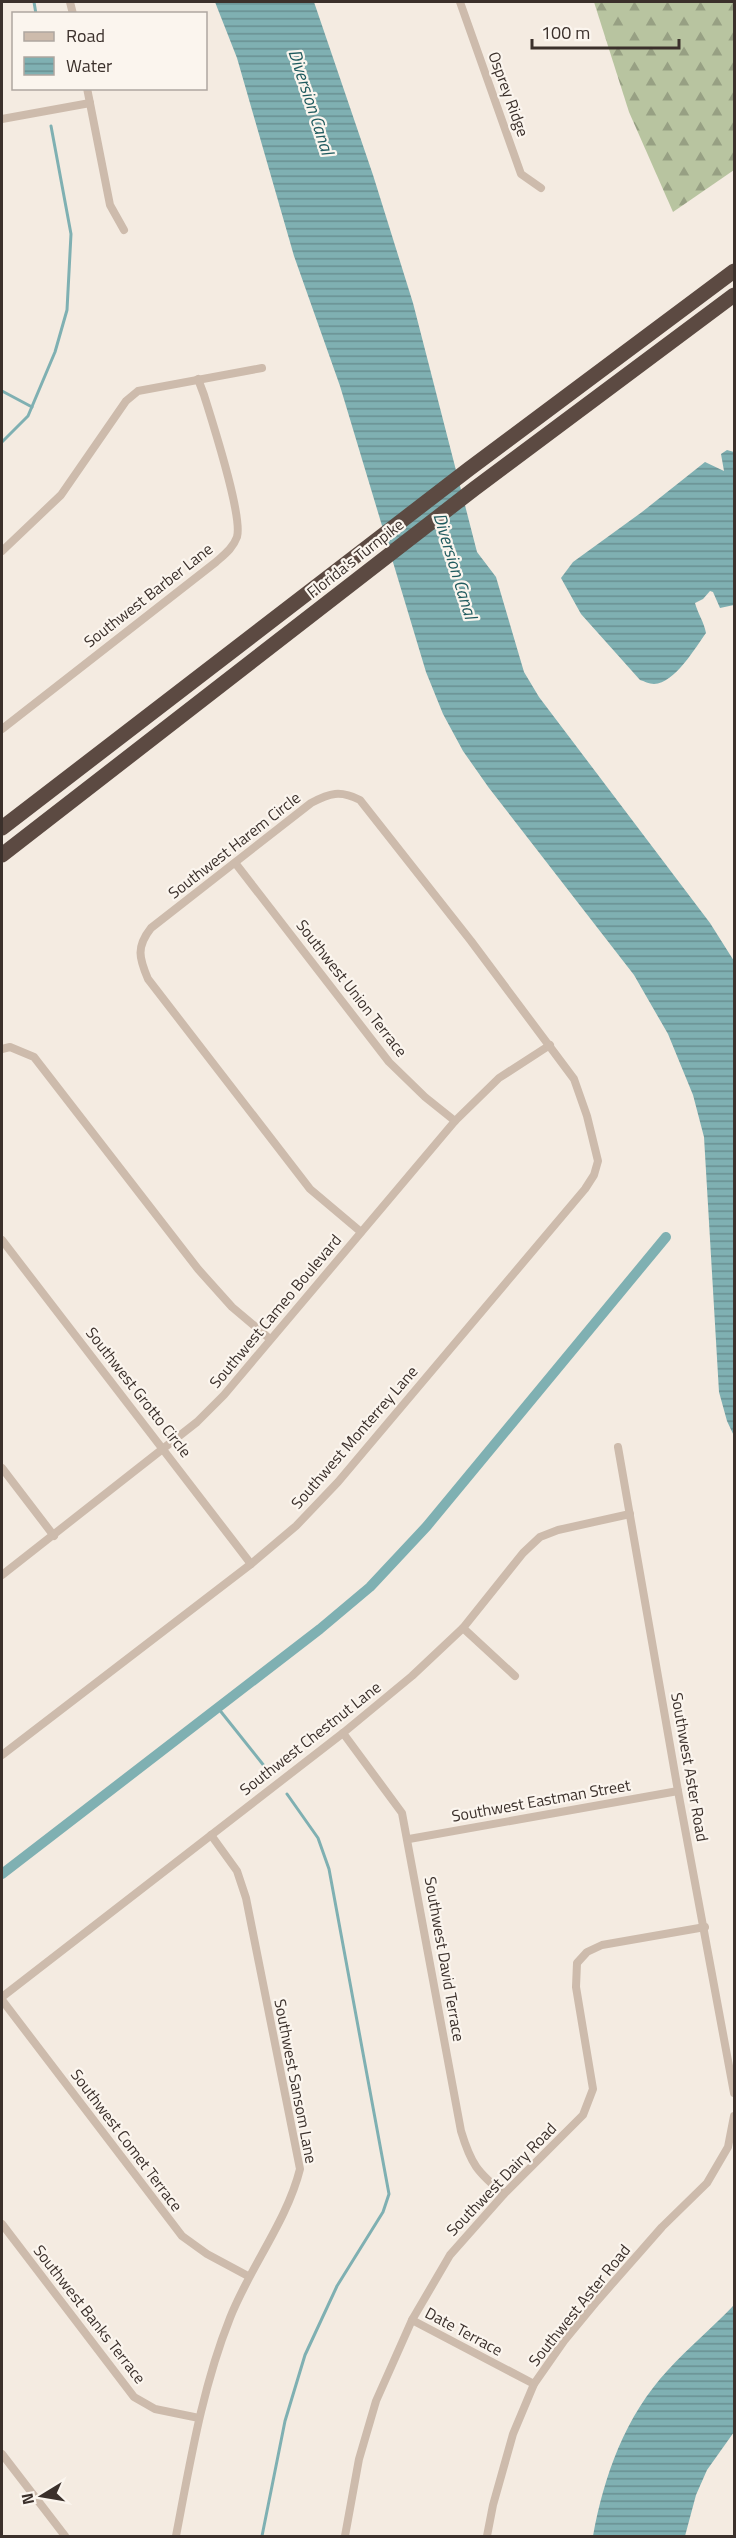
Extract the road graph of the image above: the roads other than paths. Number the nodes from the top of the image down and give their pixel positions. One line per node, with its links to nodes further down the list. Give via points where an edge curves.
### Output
1 (460, 2): 5 (street, Osprey Ridge, via 521,174)
2 (87, 90): 3 (street)
3 (90, 103): 4 (street); 6 (street, via 110,205)
4 (2, 119)
5 (541, 188)
6 (124, 230)
7 (735, 271): 13 (highway, Florida's Turnpike, via 469,469)
8 (735, 295): 14 (highway, Florida's Turnpike, via 474,489)
9 (262, 368): 10 (street)
10 (198, 379): 11 (street, via 138,391 126,400 61,495); 12 (street, Southwest Barber Lane, via 237,513 237,534 232,547)
11 (2, 551)
12 (2, 729)
13 (2, 828)
14 (2, 855)
15 (236, 864): 16 (street, Southwest Harem Circle, via 319,799 347,794 360,800); 18 (street, Southwest Union Terrace, via 389,1062); 20 (street, Southwest Harem Circle, via 151,928 142,939 140,959 148,979 310,1189)
16 (550, 1045): 18 (street, Southwest Cameo Boulevard, via 500,1078); 19 (street, Southwest Harem Circle, via 574,1079)
17 (2, 1049): 22 (street, via 10,1047 34,1057 198,1269 232,1307)
18 (455, 1121): 20 (street, Southwest Cameo Boulevard)
19 (598, 1161): 28 (street, Southwest Monterrey Lane, via 585,1189 338,1482 296,1526)
20 (361, 1232): 22 (street, Southwest Cameo Boulevard)
21 (2, 1240): 24 (street, Southwest Grotto Circle)
22 (270, 1339): 24 (street, Southwest Cameo Boulevard, via 224,1395)
23 (618, 1447): 26 (street, Southwest Aster Road)
24 (165, 1449): 27 (street, Southwest Cameo Boulevard); 28 (street, Southwest Grotto Circle)
25 (2, 1468): 27 (street)
26 (630, 1514): 30 (street, Southwest Chestnut Lane, via 540,1537); 34 (street, Southwest Aster Road)
27 (54, 1536): 29 (street, Southwest Cameo Boulevard)
28 (251, 1564): 33 (street, Southwest Monterrey Lane)
29 (2, 1575)
30 (463, 1628): 31 (street); 32 (street, Southwest Chestnut Lane)
31 (515, 1676)
32 (343, 1733): 35 (street, Southwest Chestnut Lane); 36 (street, Southwest David Terrace, via 402,1813)
33 (2, 1755)
34 (678, 1791): 36 (street, Southwest Eastman Street); 37 (street, Southwest Aster Road)
35 (211, 1835): 38 (street, Southwest Chestnut Lane); 43 (street, Southwest Sansom Lane, via 237,1871 246,1898 300,2169 295,2190)
36 (409, 1839): 41 (street, Southwest David Terrace, via 461,2131 469,2158 482,2176)
37 (705, 1927): 39 (street, Southwest Aster Road); 41 (street, Southwest Dairy Road, via 602,1945 587,1952 577,1963 576,1987 593,2089 584,2115)
38 (2, 1998): 43 (street, Southwest Comet Terrace, via 182,2236)
39 (735, 2093)
40 (735, 2116): 45 (street, Southwest Aster Road, via 728,2147 707,2184 662,2227 597,2301)
41 (504, 2194): 44 (street, Southwest Dairy Road, via 450,2255)
42 (2, 2224): 46 (street, Southwest Banks Terrace, via 134,2397 155,2409)
43 (248, 2276): 46 (street, Southwest Sansom Lane, via 229,2319)
44 (412, 2320): 45 (street, Date Terrace); 50 (street, Southwest Dairy Road, via 376,2401 359,2458)
45 (534, 2384): 51 (street, Southwest Aster Road, via 513,2434)
46 (199, 2418): 49 (street, Southwest Sansom Lane)
47 (2, 2454): 48 (street)
48 (65, 2536)
49 (176, 2536)
50 (345, 2536)
51 (488, 2536)

